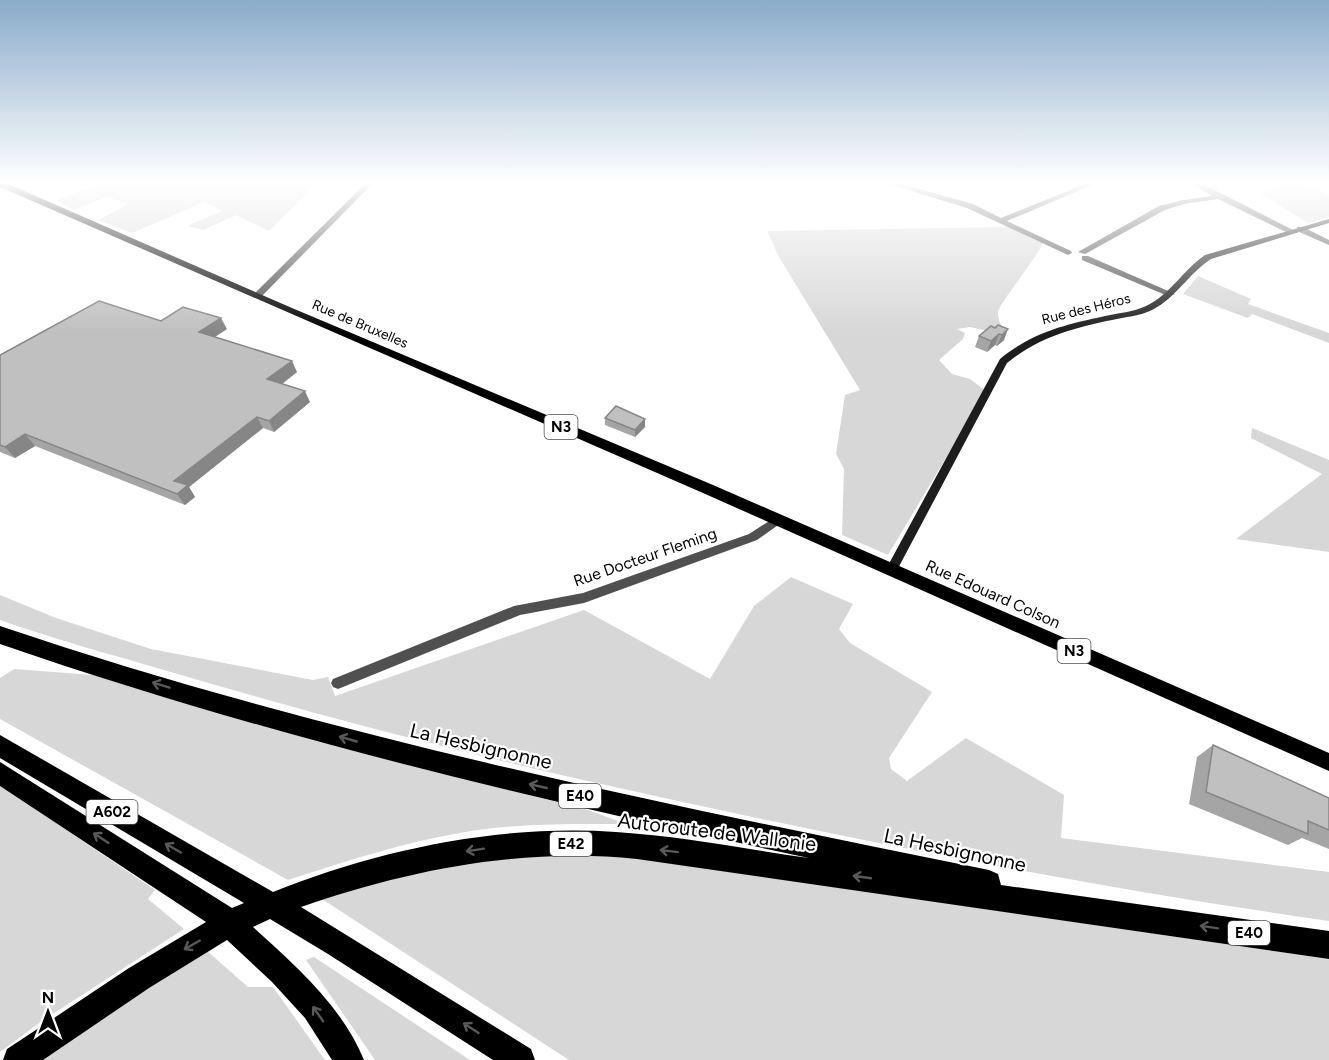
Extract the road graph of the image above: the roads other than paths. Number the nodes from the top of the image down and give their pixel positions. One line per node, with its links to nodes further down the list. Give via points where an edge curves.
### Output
1 (111, 232): 10 (main road, Rue de Bruxelles / N3)
2 (321, 232): 10 (street)
3 (1028, 232): 8 (street, via 1068,253 1072,250)
4 (1121, 232): 8 (street)
5 (1287, 232): 9 (street, Rue des Héros, via 1208,257)
6 (1301, 232): 7 (street)
7 (1329, 243)
8 (1083, 255): 9 (street)
9 (1171, 294): 13 (street, Rue des Héros, via 1147,310 1046,333 1025,342 1003,361)
10 (257, 296): 11 (main road, Rue de Bruxelles / N3)
11 (708, 489): 12 (main road, Rue Edouard Colson / N3)
12 (777, 520): 13 (main road, Rue Edouard Colson / N3); 15 (street, Rue Docteur Fleming, via 753,537 584,598 519,610)
13 (891, 571): 17 (main road, Rue Edouard Colson / N3)
14 (0, 635): 19 (highway, La Hesbignonne / E40, one-way to 14, via 668,817 399,753)
15 (338, 682)
16 (0, 746): 23 (highway, A602, one-way to 16, via 338,944)
17 (1329, 762)
18 (0, 773): 22 (highway, one-way to 18, via 315,1008 220,915)
19 (1170, 921): 20 (highway, E40, one-way to 19); 21 (highway, Autoroute de Wallonie / E42, one-way to 21, via 606,844 477,849 346,880 246,915 138,978)
20 (1329, 945)
21 (18, 1060)
22 (349, 1060)
23 (520, 1060)

